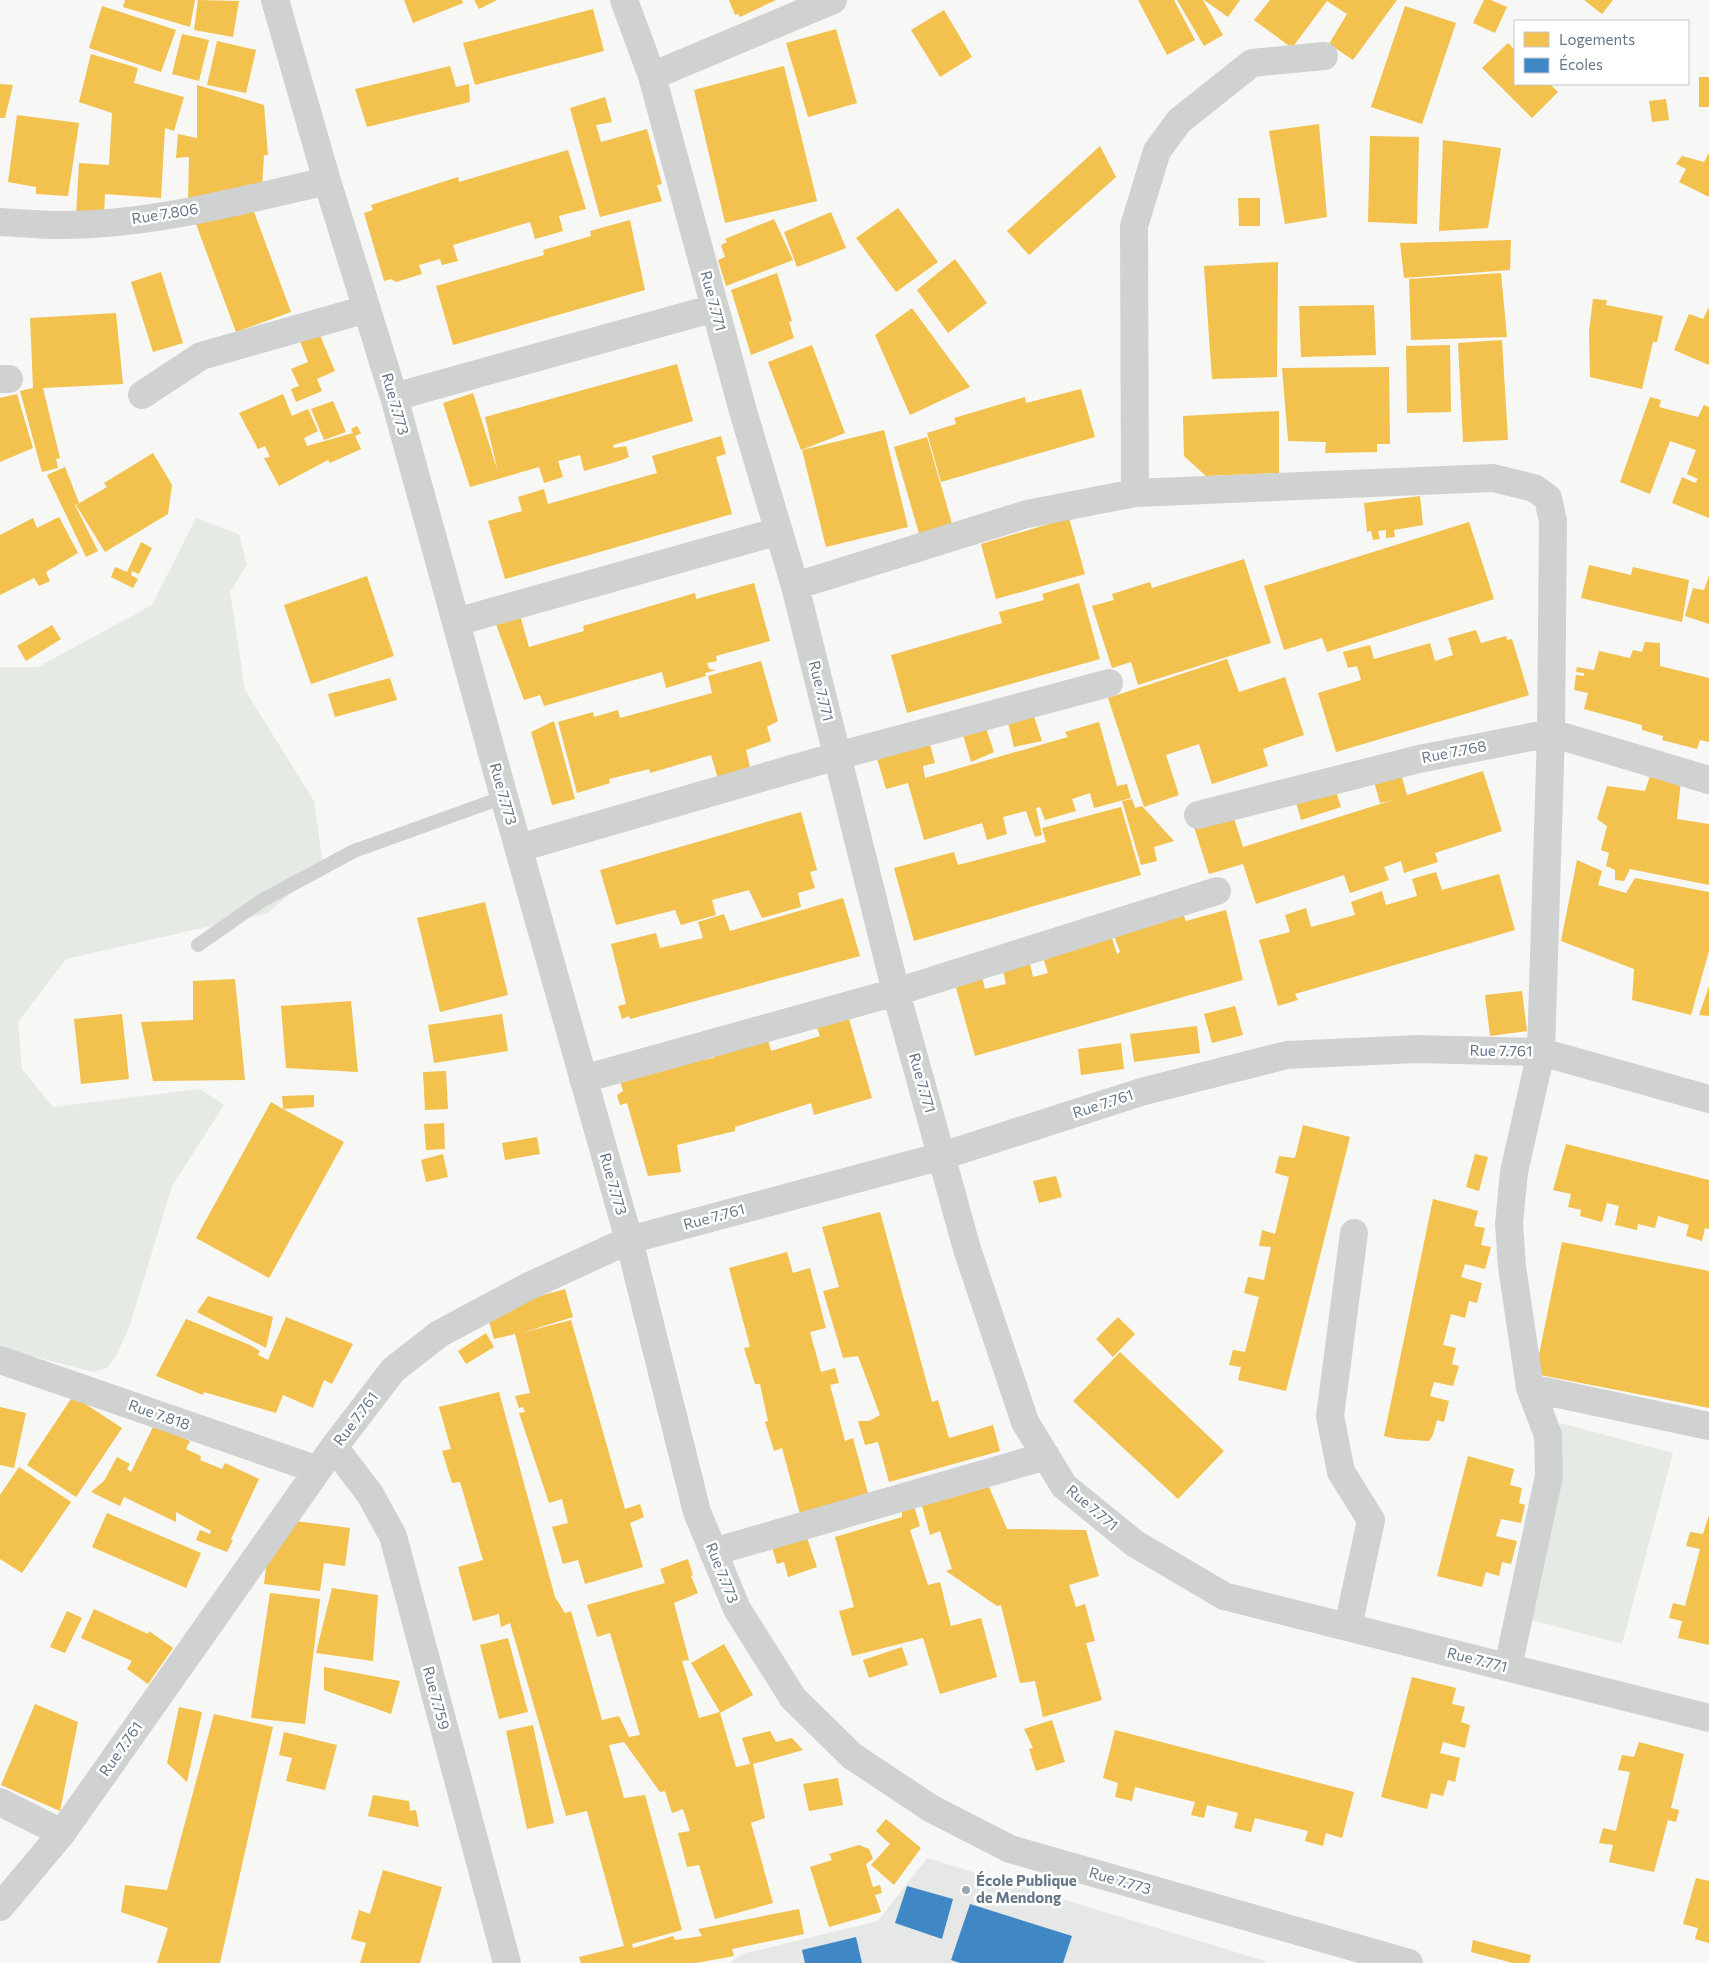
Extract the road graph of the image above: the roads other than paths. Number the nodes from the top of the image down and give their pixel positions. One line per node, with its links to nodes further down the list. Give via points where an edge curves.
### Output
1 (276, 0): 6 (street, Rue 7.773)
2 (624, 0): 5 (street, Rue 7.771)
3 (833, 0): 5 (street)
4 (1324, 56): 12 (street, via 1252,63 1179,121 1157,151 1134,226)
5 (652, 76): 8 (street, Rue 7.771)
6 (326, 181): 7 (street, Rue 7.806, via 215,206 122,221 60,225); 9 (street, Rue 7.773)
7 (0, 222)
8 (715, 308): 11 (street); 13 (street, Rue 7.771)
9 (367, 309): 10 (street, via 202,356); 11 (street, Rue 7.773)
10 (142, 395)
11 (394, 397): 15 (street, Rue 7.773)
12 (1135, 492): 14 (street, via 1027,514); 17 (street, via 1493,478 1534,488 1548,498 1552,521)
13 (779, 531): 14 (street, Rue 7.771); 15 (street)
14 (795, 586): 18 (street, Rue 7.771)
15 (456, 622): 20 (street, Rue 7.773)
16 (1110, 683): 18 (street)
17 (1551, 733): 19 (street, Rue 7.768); 21 (street, Rue 7.768, via 1419,759); 26 (street)
18 (838, 756): 22 (street); 25 (street, Rue 7.771)
19 (1709, 780)
20 (504, 797): 22 (street, Rue 7.773); 24 (lane, via 354,851 261,901)
21 (1198, 815)
22 (519, 848): 27 (street, Rue 7.773)
23 (1217, 891): 25 (street)
24 (198, 945)
25 (896, 992): 27 (street); 29 (street, Rue 7.771)
26 (1541, 1052): 28 (street, Rue 7.761); 29 (street, Rue 7.761, via 1417,1049 1287,1055 1141,1092); 33 (street, via 1514,1172 1509,1223 1512,1267)
27 (583, 1079): 31 (street, Rue 7.773)
28 (1709, 1099)
29 (942, 1156): 31 (street, Rue 7.761); 36 (street, Rue 7.771, via 967,1249 1025,1422)
30 (1354, 1233): 39 (street, via 1330,1416 1341,1472 1371,1520)
31 (629, 1240): 35 (street, Rue 7.761, via 527,1287 439,1334 393,1370); 38 (street, Rue 7.773, via 697,1512)
32 (0, 1360): 37 (street, Rue 7.818)
33 (1530, 1388): 34 (street); 40 (street, via 1548,1435 1549,1476)
34 (1709, 1426)
35 (334, 1447): 37 (street, Rue 7.761); 46 (street, Rue 7.759, via 370,1494 393,1536)
36 (1046, 1456): 38 (street); 39 (street, Rue 7.771, via 1064,1486 1134,1543 1224,1596)
37 (318, 1470): 43 (street, Rue 7.761)
38 (713, 1552): 45 (street, Rue 7.773, via 737,1609 793,1698 852,1756 932,1809 1010,1849)
39 (1348, 1627): 40 (street, Rue 7.771)
40 (1508, 1667): 41 (street, Rue 7.771)
41 (1709, 1718)
42 (0, 1802): 43 (street)
43 (62, 1834): 44 (street, Rue 7.761)
44 (0, 1907)
45 (1375, 1959): 47 (street, Rue 7.773)
46 (507, 1963)
47 (1409, 1963)

